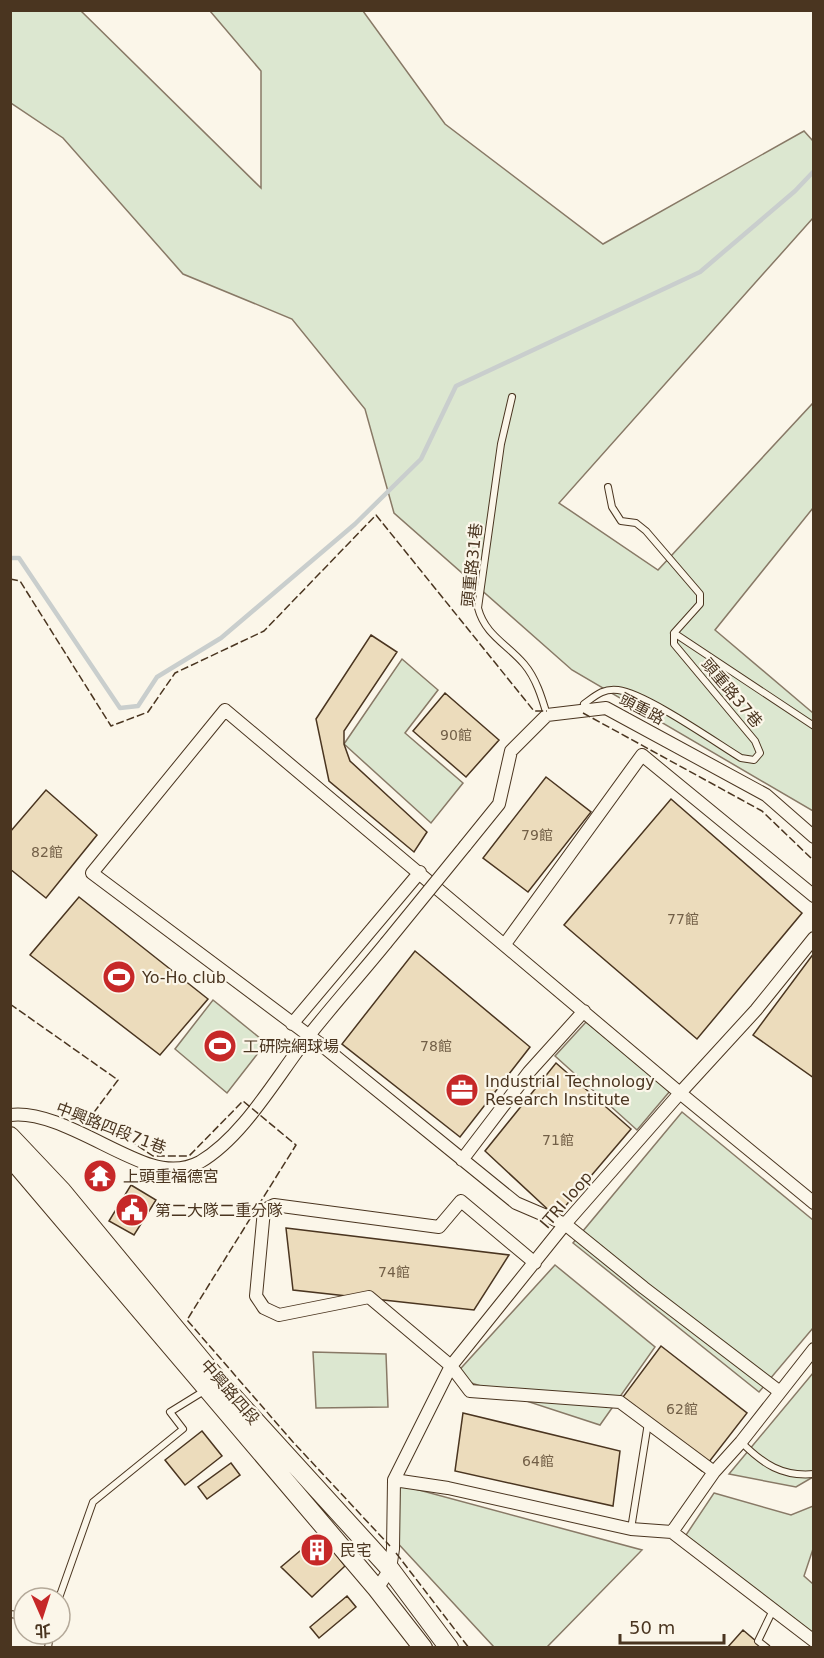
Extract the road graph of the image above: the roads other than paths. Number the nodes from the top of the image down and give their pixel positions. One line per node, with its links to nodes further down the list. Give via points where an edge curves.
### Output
1 (512, 397): 5 (lane, 頭重路31巷, via 501,444 478,608 482,624 525,665)
2 (608, 488): 3 (lane, via 612,507 621,521 636,523 700,594 700,604)
3 (674, 633): 4 (lane, 頭重路37巷, via 674,644 754,741 760,753 754,760 741,758 643,699 618,690 600,692); 6 (lane)
4 (584, 704)
5 (547, 715): 7 (street, 頭重路, via 589,709 614,711 766,795); 14 (street, 中興路四段71巷, bridge, via 511,751 499,804)
6 (813, 726)
7 (813, 837)
8 (420, 872): 11 (street); 13 (street); 13 (street, via 225,710 92,873)
9 (813, 896): 11 (street, via 642,755)
10 (813, 938): 15 (street, ITRI loop, via 756,1010)
11 (505, 944): 12 (street)
12 (584, 1011): 15 (street); 19 (street, via 529,1072)
13 (292, 1024): 14 (street)
14 (309, 1036): 16 (street, 中興路四段71巷, via 235,1132 198,1163 178,1169 152,1166 23,1113); 19 (street)
15 (681, 1093): 20 (street); 21 (street, ITRI loop)
16 (10, 1115)
17 (10, 1136): 22 (main road, 中興路四段, via 62,1191)
18 (10, 1157): 22 (main road, 中興路四段)
19 (462, 1160): 21 (street, via 516,1203)
20 (813, 1203)
21 (566, 1224): 23 (street, ITRI loop); 27 (street)
22 (105, 1258): 26 (main road, 中興路四段)
23 (535, 1263): 25 (street, ITRI loop); 25 (street, via 462,1201 439,1227 274,1205 264,1210 256,1296 264,1308 279,1315 369,1297)
24 (813, 1349): 27 (street)
25 (451, 1366): 28 (street, via 470,1391 620,1402); 32 (street, ITRI loop)
26 (212, 1385): 35 (main road, 中興路四段); 36 (lane, via 170,1412 183,1429 93,1502); 37 (main road, 中興路四段)
27 (780, 1392): 29 (street)
28 (648, 1423): 30 (street); 33 (lane)
29 (741, 1442): 30 (street); 31 (lane, via 772,1468 792,1474)
30 (714, 1472): 34 (street)
31 (813, 1474)
32 (394, 1480): 33 (street, via 448,1488); 35 (street, ITRI loop)
33 (631, 1529): 34 (street)
34 (672, 1532): 38 (street)
35 (390, 1569): 37 (street, ITRI loop); 41 (main road, 中興路四段)
36 (63, 1586)
37 (377, 1589): 40 (main road, 中興路四段)
38 (773, 1610): 39 (street); 42 (lane, via 759,1641)
39 (813, 1641)
40 (423, 1647)
41 (449, 1647)
42 (767, 1647)

